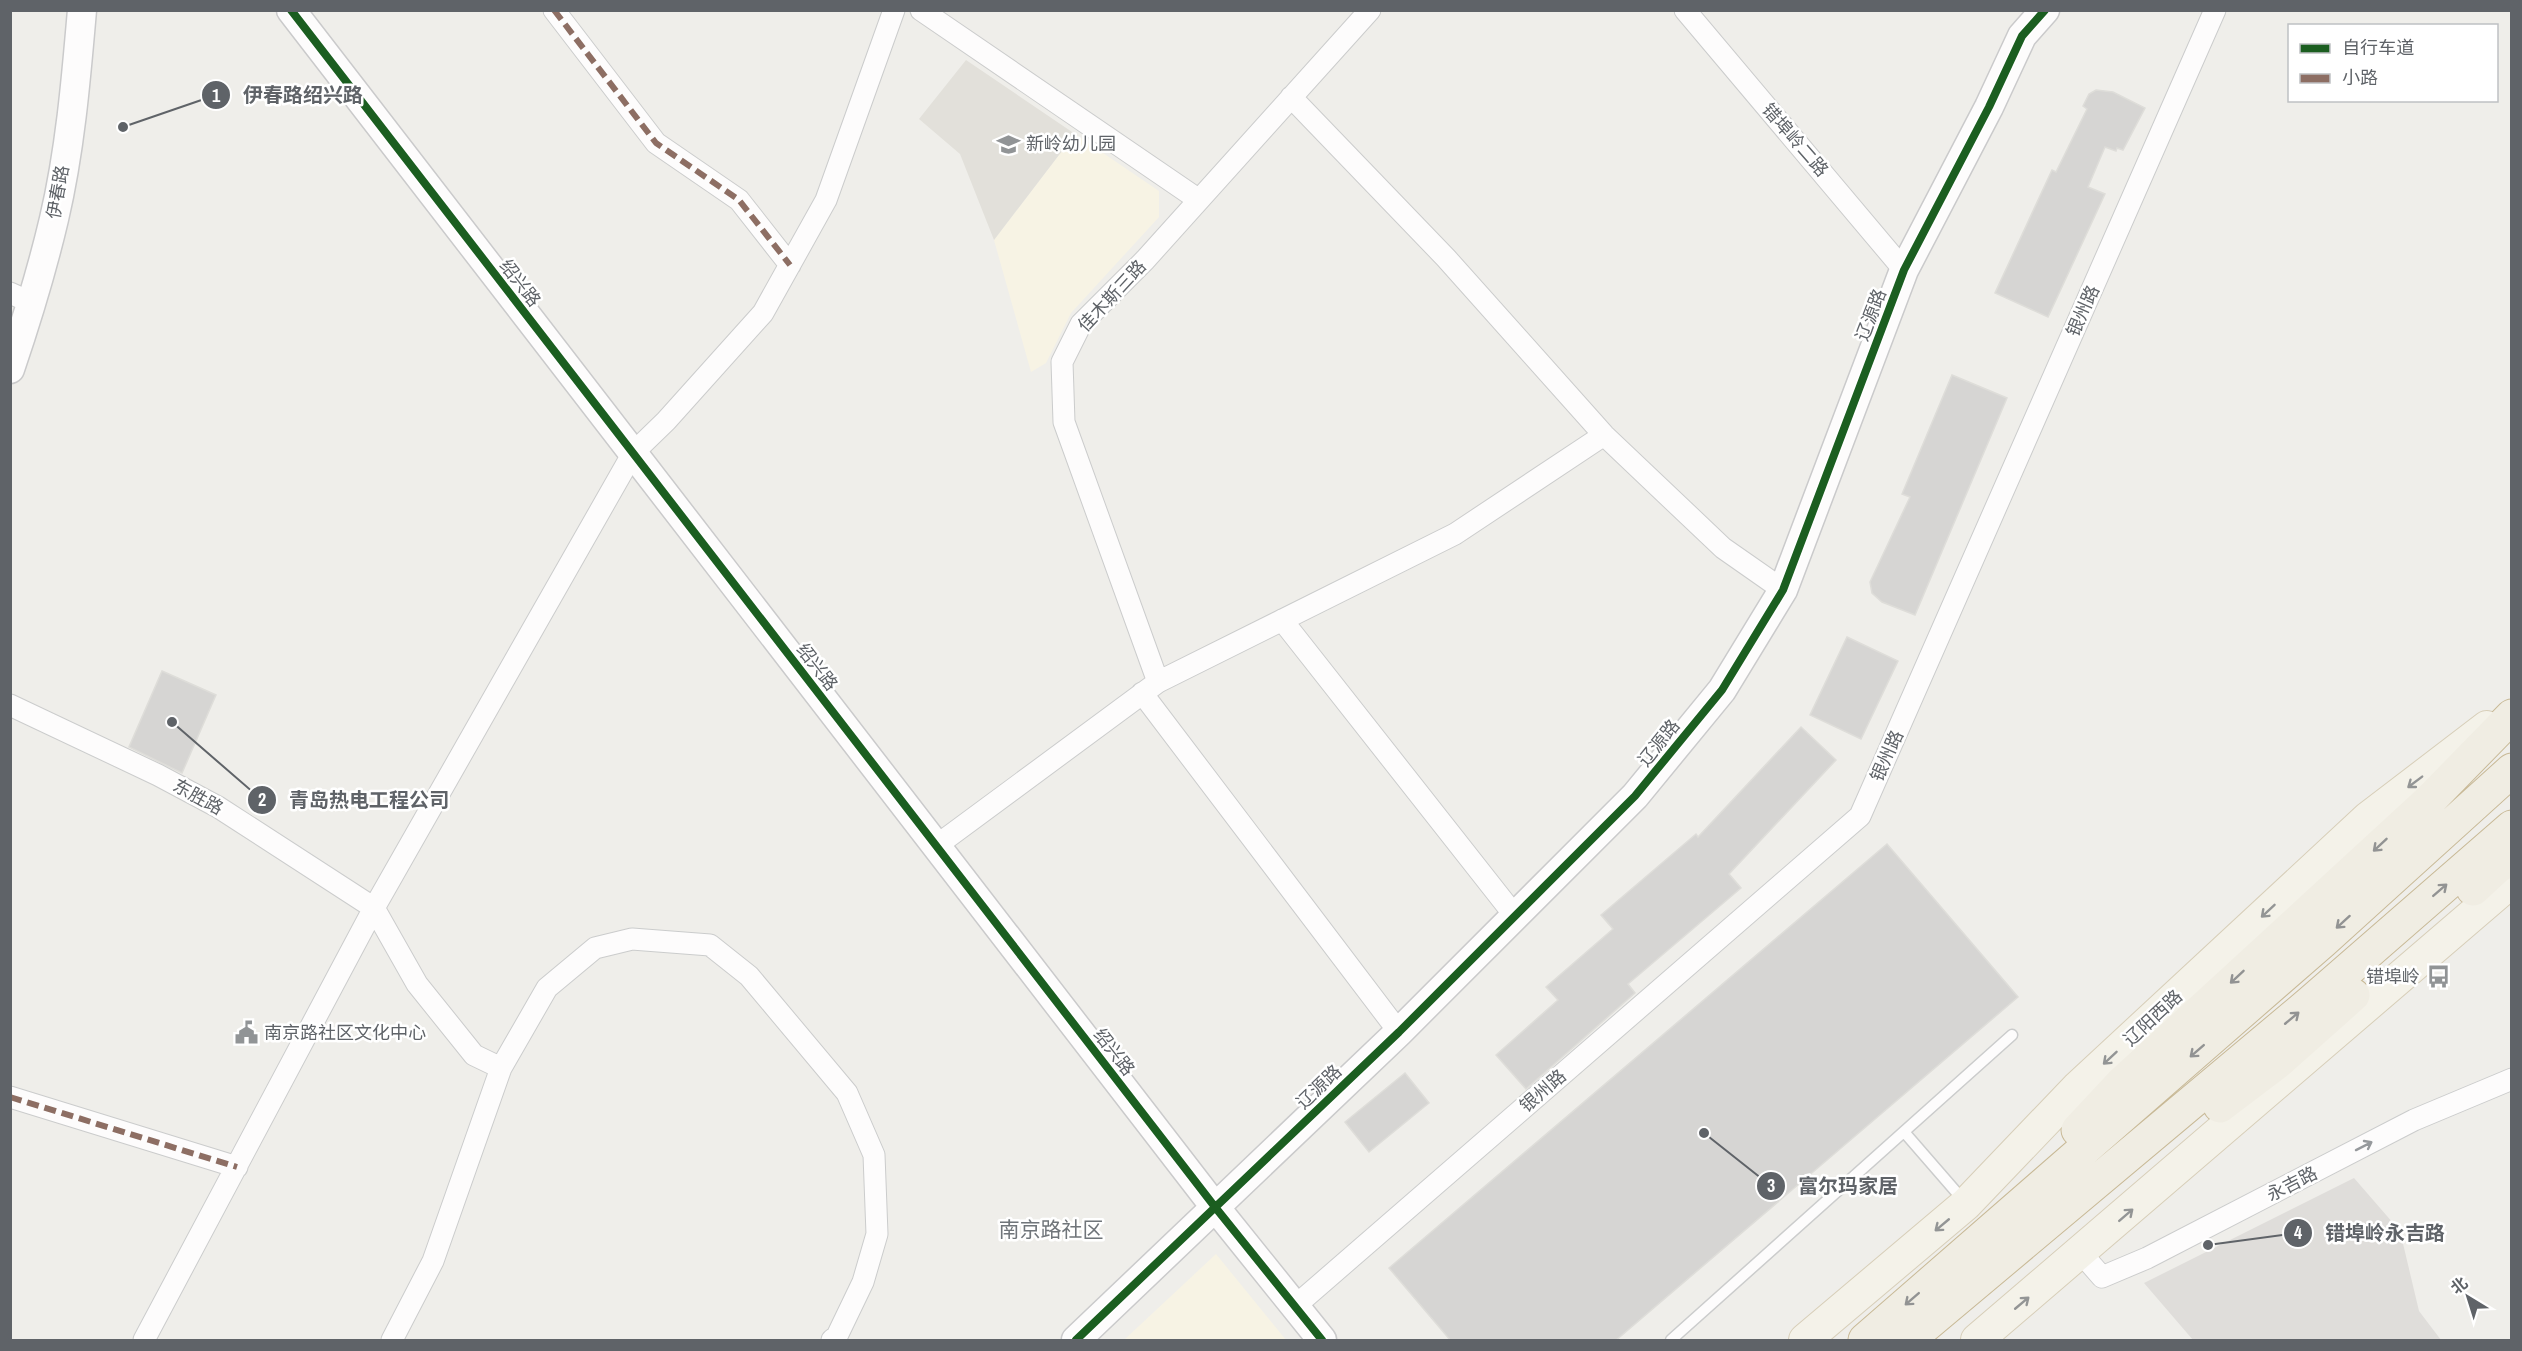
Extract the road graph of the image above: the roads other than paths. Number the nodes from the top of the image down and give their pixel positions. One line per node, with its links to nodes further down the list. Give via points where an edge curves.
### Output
1 (82, 10): 14 (street, 伊春路, via 73,105 55,217)
2 (291, 10): 17 (street, 绍兴路)
3 (554, 10): 12 (street, via 656,143 739,200)
4 (894, 10): 12 (street, via 826,200)
5 (921, 10): 11 (street)
6 (1370, 10): 10 (street, 佳木斯三路)
7 (1684, 10): 13 (street, 错埠岭二路)
8 (2045, 10): 13 (street, 辽源路, via 2022,36)
9 (2215, 10): 43 (street, 银州路, via 1860,816)
10 (1291, 97): 11 (street, 佳木斯三路); 16 (street, via 1446,258)
11 (1199, 200): 20 (street, 佳木斯三路, via 1081,324 1062,362 1064,422)
12 (790, 265): 17 (street, via 763,314)
13 (1904, 270): 18 (street, 辽源路)
14 (21, 298): 15 (street, 伊春路)
15 (10, 369)
16 (1604, 435): 18 (street, via 1723,548); 19 (street, via 1455,534)
17 (633, 453): 26 (street, 绍兴路); 29 (street)
18 (1783, 590): 30 (street, 辽源路, via 1722,690 1635,796)
19 (1282, 620): 20 (street); 30 (street)
20 (1150, 688): 26 (street); 31 (street, 佳木斯三路)
21 (10, 705): 29 (street, 东胜路, via 218,807)
22 (2511, 709): 38 (main road, 辽阳西路, one-way to 38, via 2368,818 2077,1088)
23 (2511, 716): 42 (highway, one-way to 42, via 2429,801 2121,1084)
24 (2511, 770): 42 (highway, one-way to 42)
25 (2511, 827): 40 (highway, one-way to 25)
26 (936, 846): 39 (street, 绍兴路)
27 (2511, 859): 40 (highway, via 2498,866 2279,1061 2164,1149)
28 (2511, 881): 41 (main road, one-way to 28)
29 (374, 908): 33 (street, via 417,984 474,1055); 37 (street)
30 (1515, 916): 31 (street, 辽源路)
31 (1399, 1032): 39 (street, 辽源路)
32 (2012, 1035): 36 (lane)
33 (501, 1068): 45 (street, via 433,1261); 46 (street, via 547,988 595,948 632,939 710,945 749,976 847,1093 874,1155 877,1234 863,1282)
34 (2511, 1079): 41 (street, 永吉路, one-way to 34, via 2102,1277 2147,1258 2415,1120)
35 (10, 1097): 37 (street)
36 (1905, 1133): 38 (lane); 49 (lane)
37 (237, 1167): 44 (street)
38 (1966, 1204): 50 (main road, 辽阳西路, one-way to 50)
39 (1215, 1207): 43 (street, 绍兴路); 47 (street, 辽源路)
40 (2055, 1218): 42 (highway)
41 (2081, 1253): 53 (main road, one-way to 41)
42 (1982, 1258): 51 (highway, one-way to 51); 52 (highway)
43 (1294, 1307): 48 (street, 绍兴路)
44 (144, 1341)
45 (392, 1341)
46 (831, 1341)
47 (1076, 1341)
48 (1322, 1341)
49 (1671, 1341)
50 (1805, 1341)
51 (1865, 1341)
52 (1908, 1341)
53 (1977, 1341)

